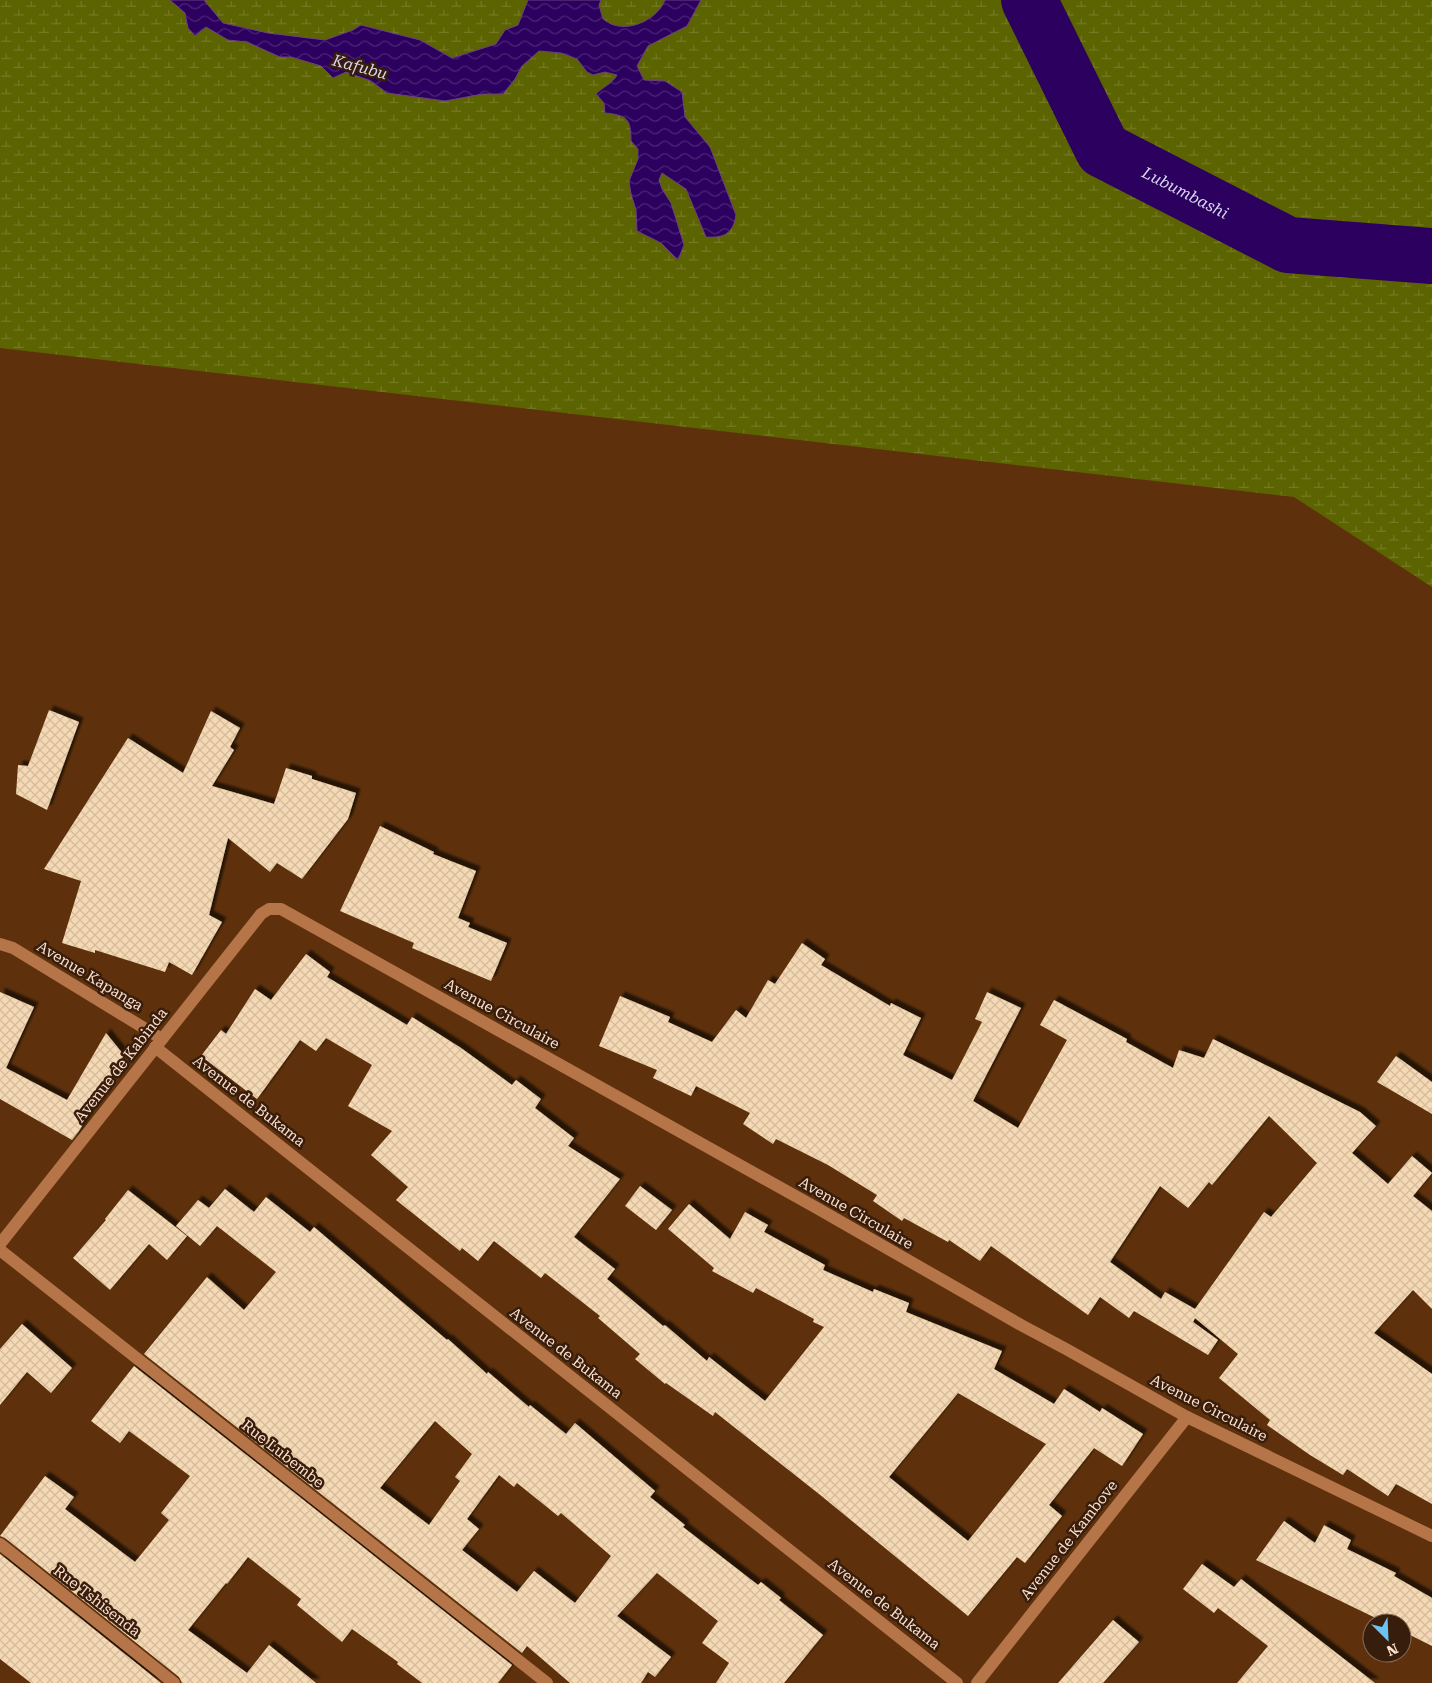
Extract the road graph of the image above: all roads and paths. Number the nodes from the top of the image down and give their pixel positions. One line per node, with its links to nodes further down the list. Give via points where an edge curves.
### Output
1 (269, 909): 3 (street, Avenue de Kabinda, via 261,914); 6 (street, Avenue Circulaire, via 281,909)
2 (0, 944): 3 (street, Avenue Kapanga, via 13,948)
3 (159, 1043): 4 (street, Avenue de Kabinda); 11 (street, Avenue de Bukama)
4 (0, 1244)
5 (0, 1250): 10 (street, Rue Lubembe)
6 (1187, 1417): 7 (street, Avenue Circulaire); 12 (street, Avenue de Kambove)
7 (1432, 1536)
8 (0, 1544): 9 (street, Rue Tshisenda)
9 (174, 1683)
10 (546, 1683)
11 (957, 1683)
12 (976, 1683)

